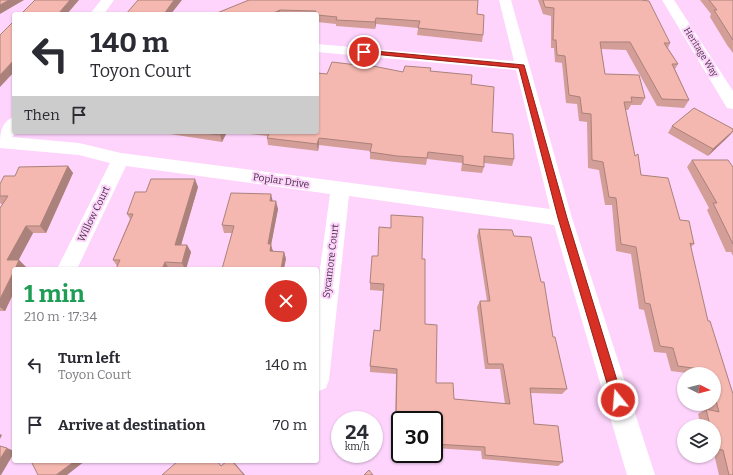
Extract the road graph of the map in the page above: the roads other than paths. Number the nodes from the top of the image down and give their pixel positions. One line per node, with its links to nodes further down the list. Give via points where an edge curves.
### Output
1 (108, 0): 4 (street)
2 (505, 0): 6 (street)
3 (668, 0): 7 (street, Heritage Way)
4 (99, 12)
5 (319, 48): 6 (street)
6 (522, 66): 12 (street)
7 (733, 104)
8 (12, 126): 9 (street)
9 (0, 142): 10 (street, Poplar Drive, via 79,149)
10 (121, 159): 11 (street, Poplar Drive); 13 (street, Willow Court)
11 (340, 190): 12 (street, Poplar Drive); 14 (street, Sycamore Court)
12 (562, 218): 15 (street)
13 (68, 267)
14 (319, 363)
15 (641, 475)

